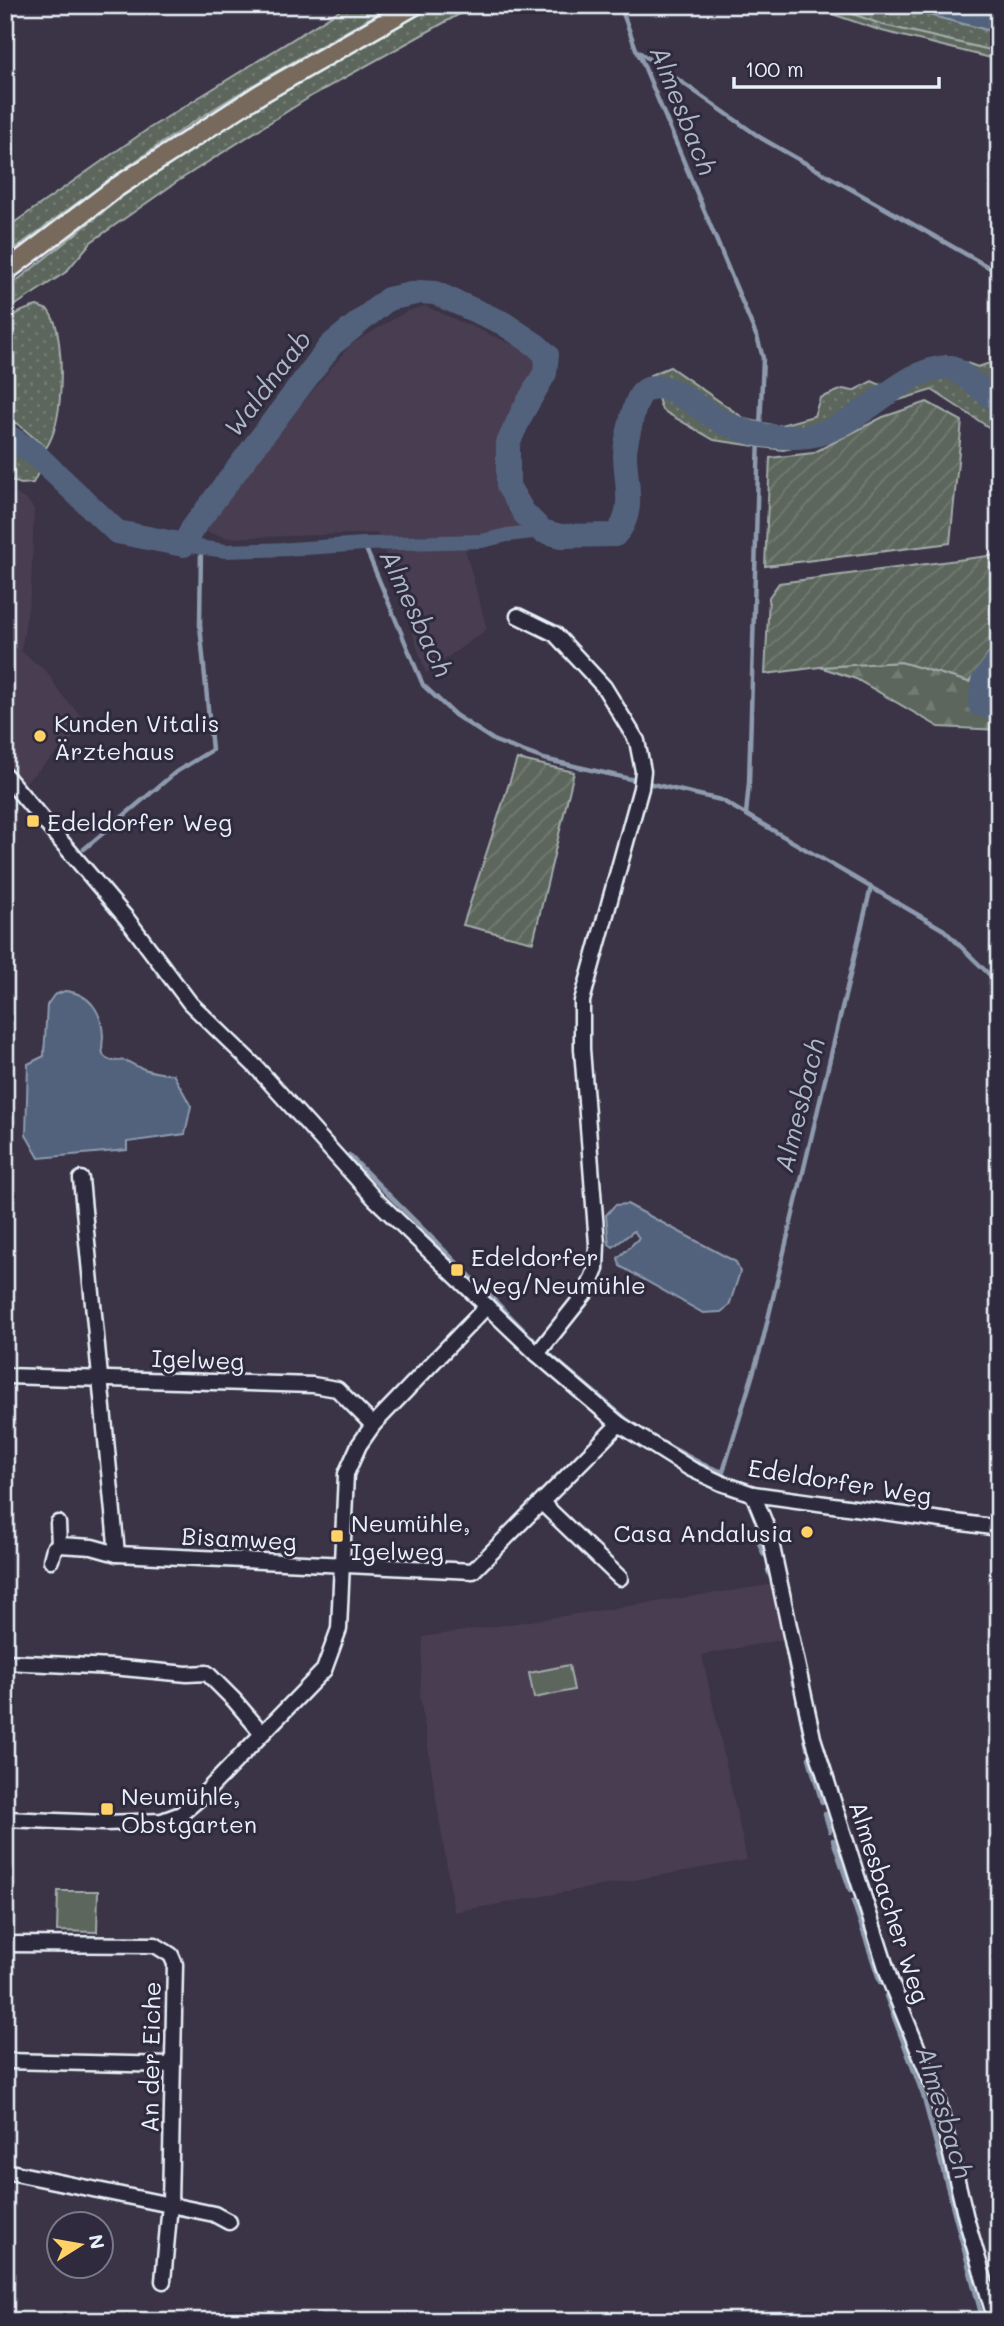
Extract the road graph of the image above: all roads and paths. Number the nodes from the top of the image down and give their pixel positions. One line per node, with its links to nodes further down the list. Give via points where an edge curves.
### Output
1 (415, 5): 2 (main road, via 260,94 117,187)
2 (5, 272)
3 (518, 616): 7 (street, via 555,634 604,687 637,741 643,771 582,1001 596,1269 587,1291)
4 (5, 775): 6 (street, Edeldorfer Weg, via 127,919 190,1003 256,1067 375,1199)
5 (81, 1179): 9 (street)
6 (487, 1306): 7 (street, Edeldorfer Weg); 11 (street)
7 (537, 1354): 10 (street, Edeldorfer Weg)
8 (5, 1376): 9 (street, Igelweg)
9 (100, 1379): 11 (street, Igelweg, via 337,1389); 17 (street)
10 (619, 1424): 12 (street, Edeldorfer Weg, via 691,1469); 13 (street, Bisamweg)
11 (373, 1425): 19 (street, via 346,1474)
12 (753, 1494): 15 (street, Edeldorfer Weg); 31 (street, Almesbacher Weg, via 769,1533 813,1738 891,1983 937,2096)
13 (542, 1503): 19 (street, Bisamweg, via 473,1571); 20 (street)
14 (58, 1522): 16 (street)
15 (999, 1528)
16 (59, 1545): 17 (street, Bisamweg); 18 (street)
17 (117, 1554): 19 (street, Bisamweg)
18 (51, 1560)
19 (341, 1566): 22 (street, via 339,1629 324,1670)
20 (620, 1578)
21 (5, 1662): 22 (street, via 206,1672)
22 (262, 1733): 23 (street, via 191,1806 162,1821)
23 (5, 1819)
24 (5, 1944): 26 (street, An der Eiche, via 155,1945 165,1950 175,1964)
25 (5, 2061): 26 (street)
26 (172, 2065): 28 (street, An der Eiche)
27 (5, 2171): 28 (street)
28 (170, 2204): 29 (street); 30 (street, An der Eiche)
29 (229, 2222)
30 (163, 2281)
31 (996, 2321)

